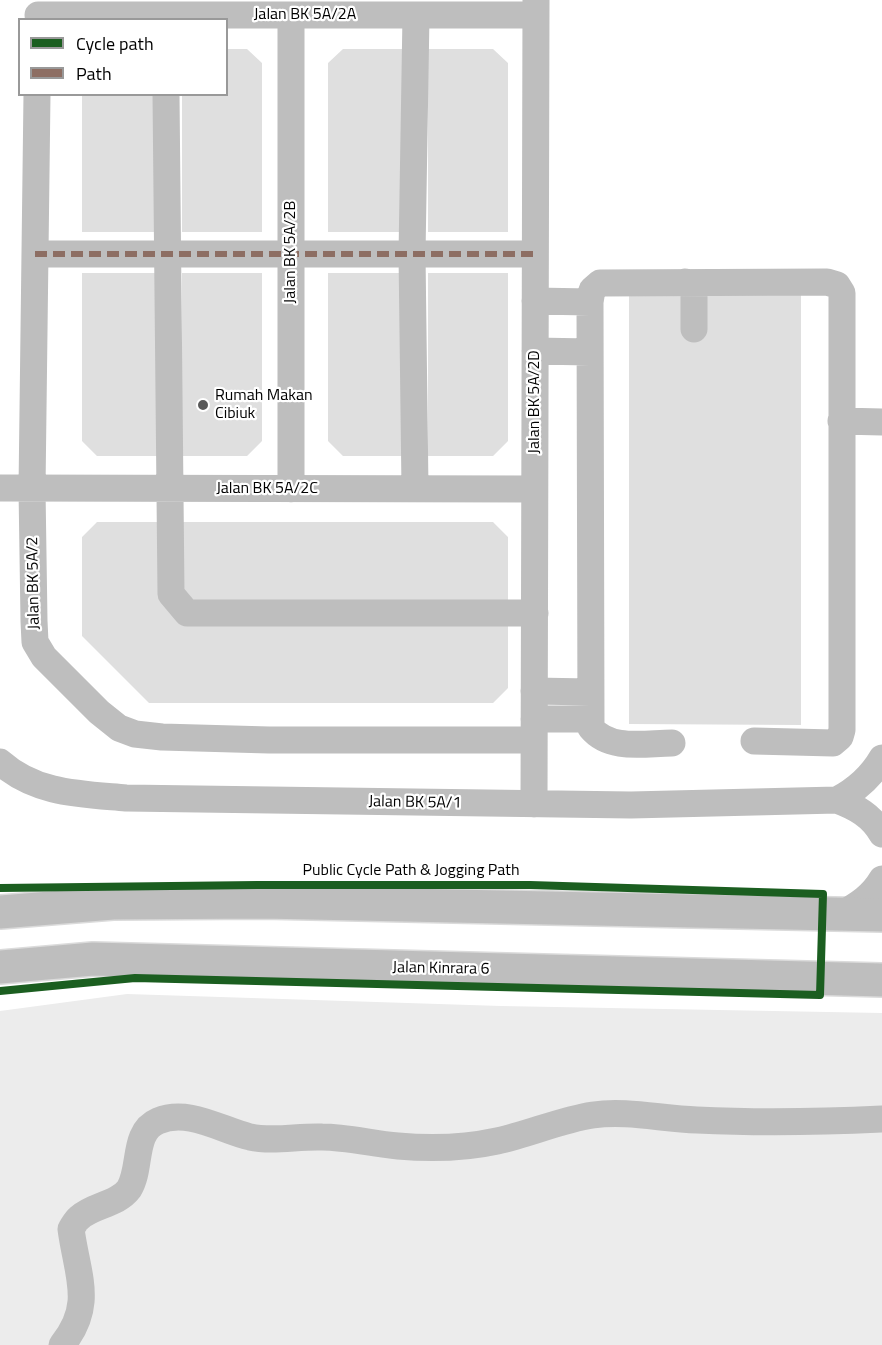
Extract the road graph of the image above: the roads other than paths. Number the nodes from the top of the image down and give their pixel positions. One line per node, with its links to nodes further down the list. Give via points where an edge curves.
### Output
1 (536, 8): 4 (street, Jalan BK 5A/2A); 12 (street, Jalan BK 5A/2D)
2 (38, 12): 5 (street, Jalan BK 5A/2A)
3 (291, 15): 4 (street, Jalan BK 5A/2A); 5 (street, Jalan BK 5A/2A); 10 (street, Jalan BK 5A/2B)
4 (416, 15): 11 (street)
5 (165, 18)
6 (37, 96): 8 (street, Jalan BK 5A/2)
7 (166, 96): 9 (street)
8 (35, 254): 9 (street); 22 (street, Jalan BK 5A/2)
9 (167, 254): 10 (street); 23 (street)
10 (291, 254): 11 (street); 24 (street, Jalan BK 5A/2B)
11 (412, 254): 12 (street); 25 (street)
12 (535, 254): 14 (street, Jalan BK 5A/2D)
13 (685, 282): 15 (street, via 600,284 592,290); 16 (street, via 694,290); 19 (street, via 837,285 842,293)
14 (535, 301): 15 (street); 17 (street, Jalan BK 5A/2D)
15 (590, 302): 18 (street)
16 (694, 329)
17 (535, 351): 18 (street); 26 (street, Jalan BK 5A/2D)
18 (590, 352): 29 (street)
19 (842, 421): 20 (street); 32 (street, via 842,730 834,742)
20 (882, 422)
21 (0, 488): 22 (street, Jalan BK 5A/2C)
22 (32, 489): 23 (street, Jalan BK 5A/2C); 31 (street, Jalan BK 5A/2, via 35,642 44,657 119,728 135,734 269,740)
23 (169, 489): 24 (street, Jalan BK 5A/2C); 27 (street, via 171,594 187,613)
24 (291, 489): 25 (street, Jalan BK 5A/2C)
25 (415, 489): 26 (street, Jalan BK 5A/2C)
26 (534, 489): 27 (street, Jalan BK 5A/2D)
27 (535, 613): 28 (street, Jalan BK 5A/2D)
28 (534, 692): 29 (street); 31 (street, Jalan BK 5A/2D)
29 (590, 692): 30 (street)
30 (591, 719): 31 (street, Jalan BK 5A/2); 33 (street, via 591,728 598,737 613,743)
31 (534, 730): 37 (street, Jalan BK 5A/2D)
32 (754, 741)
33 (672, 743)
34 (882, 758): 36 (street, via 861,785)
35 (0, 762): 37 (street, Jalan BK 5A/1, via 33,783 58,792 126,798)
36 (837, 800): 37 (street, Jalan BK 5A/1); 38 (street, Jalan BK 5A/1, via 856,807)
37 (534, 804)
38 (882, 834)
39 (882, 879): 41 (street, via 864,901)
40 (0, 912): 41 (main road, via 113,903 262,902)
41 (842, 914): 42 (main road)
42 (882, 915)
43 (0, 967): 44 (main road, Jalan Kinrara 6, via 104,959)
44 (882, 980)
45 (882, 1119): 46 (street, via 767,1122 594,1115 499,1141 423,1148 335,1137 251,1137 193,1118 157,1121 144,1133 130,1187 121,1198 78,1218 71,1229 82,1302 77,1323)
46 (62, 1345)

